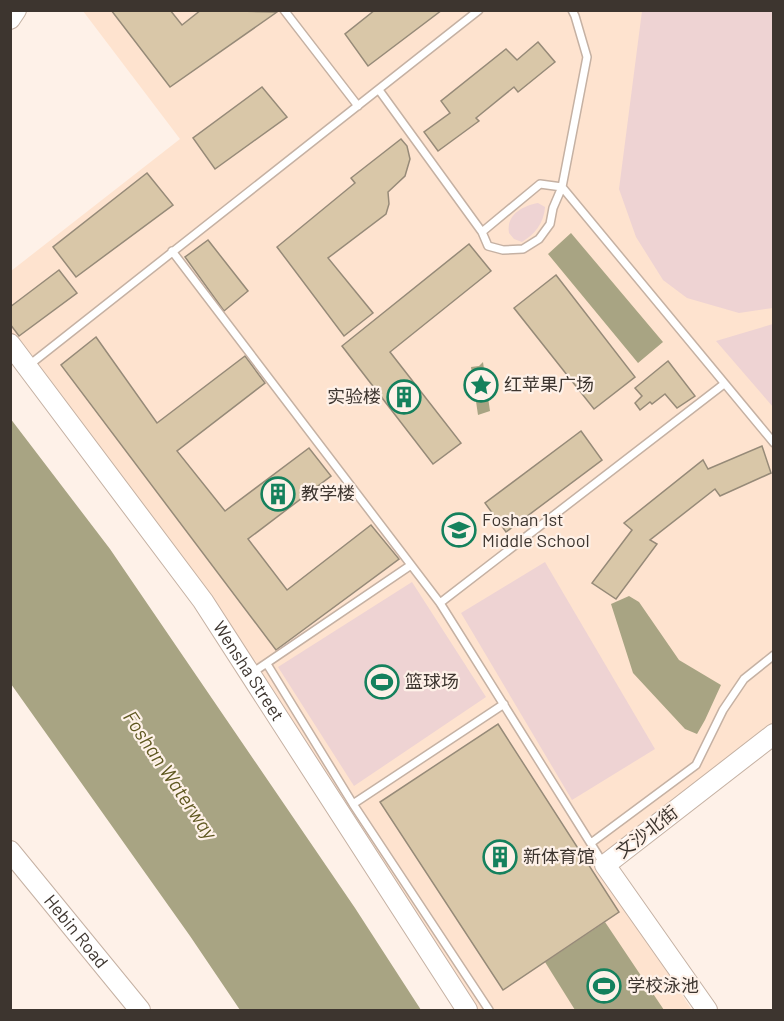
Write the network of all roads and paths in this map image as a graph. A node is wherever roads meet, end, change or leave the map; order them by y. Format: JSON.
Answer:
{"nodes":[{"id":1,"x":16,"y":10,"type":"edge"},
{"id":2,"x":284,"y":10,"type":"edge"},
{"id":3,"x":479,"y":10,"type":"edge"},
{"id":4,"x":572,"y":10,"type":"edge"},
{"id":5,"x":10,"y":19,"type":"edge"},
{"id":6,"x":379,"y":90,"type":"junction"},
{"id":7,"x":358,"y":106,"type":"junction"},
{"id":8,"x":562,"y":187,"type":"junction"},
{"id":9,"x":482,"y":232,"type":"junction"},
{"id":10,"x":172,"y":251,"type":"junction"},
{"id":11,"x":10,"y":344,"type":"edge"},
{"id":12,"x":27,"y":366,"type":"junction"},
{"id":13,"x":724,"y":384,"type":"junction"},
{"id":14,"x":774,"y":443,"type":"edge"},
{"id":15,"x":411,"y":565,"type":"junction"},
{"id":16,"x":440,"y":603,"type":"junction"},
{"id":17,"x":774,"y":655,"type":"edge"},
{"id":18,"x":259,"y":669,"type":"junction"},
{"id":19,"x":504,"y":704,"type":"junction"},
{"id":20,"x":774,"y":734,"type":"edge"},
{"id":21,"x":353,"y":804,"type":"junction"},
{"id":22,"x":591,"y":843,"type":"junction"},
{"id":23,"x":10,"y":850,"type":"edge"},
{"id":24,"x":605,"y":865,"type":"junction"},
{"id":25,"x":140,"y":1011,"type":"edge"},
{"id":26,"x":467,"y":1011,"type":"edge"},
{"id":27,"x":489,"y":1011,"type":"edge"},
{"id":28,"x":707,"y":1011,"type":"edge"}],
"edges":[{"from":1,"to":5,"type":"street"},
{"from":2,"to":7,"type":"lane"},
{"from":3,"to":6,"type":"lane"},
{"from":4,"to":8,"type":"lane"},
{"from":6,"to":7,"type":"lane"},
{"from":6,"to":9,"type":"lane"},
{"from":7,"to":10,"type":"lane"},
{"from":8,"to":9,"type":"lane"},
{"from":8,"to":9,"type":"lane"},
{"from":8,"to":13,"type":"lane"},
{"from":10,"to":12,"type":"lane"},
{"from":10,"to":15,"type":"lane"},
{"from":11,"to":12,"type":"street","name":"Wensha Street"},
{"from":12,"to":18,"type":"street","name":"Wensha Street"},
{"from":13,"to":14,"type":"lane"},
{"from":13,"to":16,"type":"lane"},
{"from":15,"to":16,"type":"lane"},
{"from":15,"to":18,"type":"lane"},
{"from":16,"to":19,"type":"lane"},
{"from":17,"to":22,"type":"lane"},
{"from":18,"to":21,"type":"lane"},
{"from":18,"to":26,"type":"street","name":"Wensha Street"},
{"from":19,"to":21,"type":"lane"},
{"from":19,"to":22,"type":"lane"},
{"from":20,"to":24,"type":"street","name":"文沙北街"},
{"from":21,"to":27,"type":"lane"},
{"from":22,"to":24,"type":"lane"},
{"from":23,"to":25,"type":"street","name":"Hebin Road"},
{"from":24,"to":28,"type":"street","name":"文沙北街"}]}
